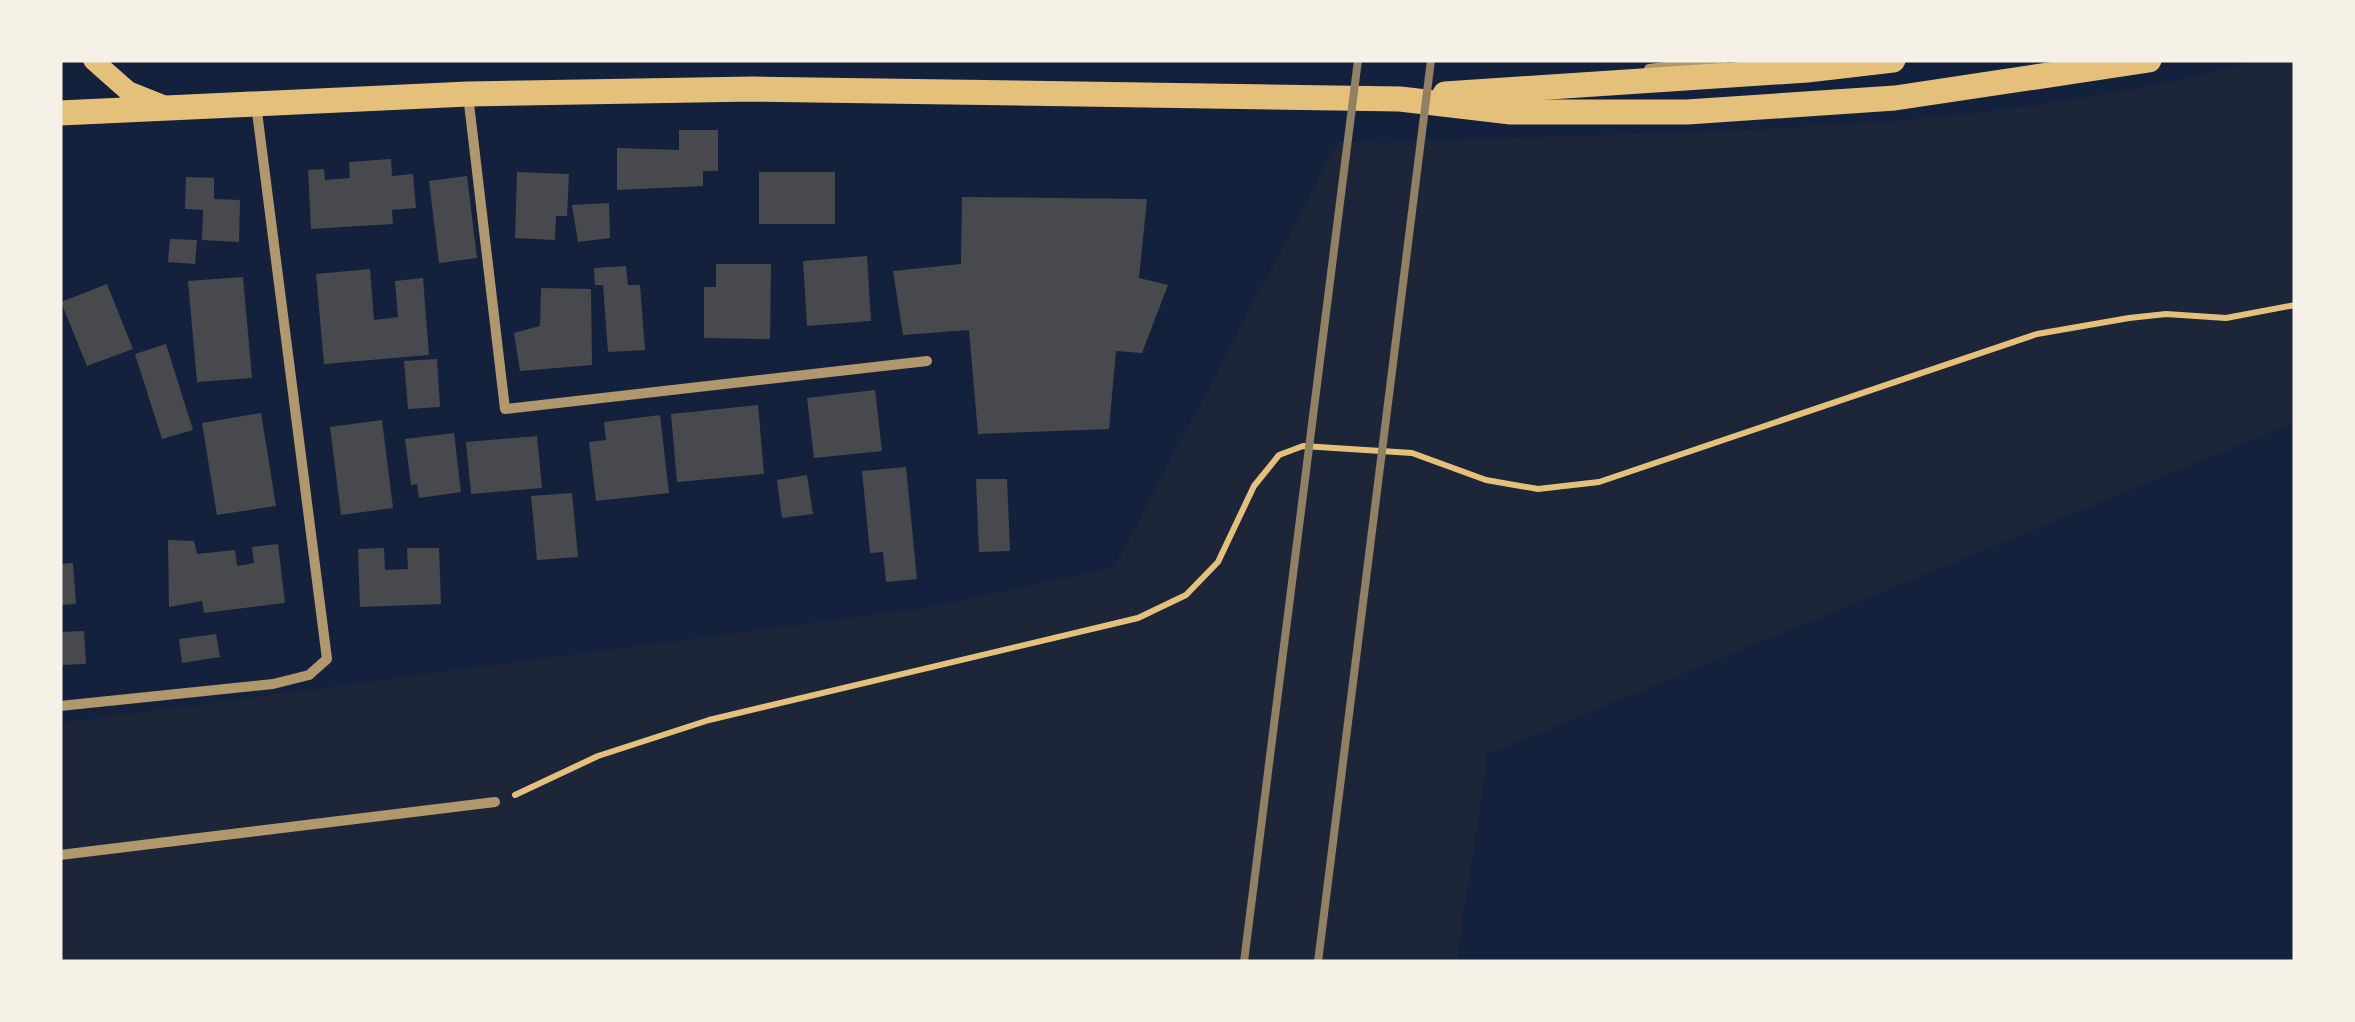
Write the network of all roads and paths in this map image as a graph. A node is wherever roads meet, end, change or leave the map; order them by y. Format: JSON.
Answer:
{"nodes":[{"id":1,"x":93,"y":60,"type":"edge"},
{"id":2,"x":1723,"y":60,"type":"edge"},
{"id":3,"x":1893,"y":60,"type":"edge"},
{"id":4,"x":2050,"y":60,"type":"edge"},
{"id":5,"x":2149,"y":60,"type":"edge"},
{"id":6,"x":2022,"y":82,"type":"junction"},
{"id":7,"x":1590,"y":84,"type":"junction"},
{"id":8,"x":468,"y":94,"type":"junction"},
{"id":9,"x":1400,"y":99,"type":"junction"},
{"id":10,"x":256,"y":103,"type":"junction"},
{"id":11,"x":170,"y":107,"type":"junction"},
{"id":12,"x":60,"y":113,"type":"edge"},
{"id":13,"x":2295,"y":305,"type":"edge"},
{"id":14,"x":927,"y":361,"type":"dead end"},
{"id":15,"x":60,"y":706,"type":"edge"},
{"id":16,"x":495,"y":802,"type":"joint"},
{"id":17,"x":60,"y":855,"type":"edge"}],
"edges":[{"from":1,"to":11,"type":"main road"},
{"from":2,"to":7,"type":"street"},
{"from":3,"to":7,"type":"main road"},
{"from":4,"to":6,"type":"main road"},
{"from":5,"to":6,"type":"main road"},
{"from":6,"to":9,"type":"main road"},
{"from":7,"to":9,"type":"main road"},
{"from":8,"to":9,"type":"main road"},
{"from":8,"to":10,"type":"main road"},
{"from":8,"to":14,"type":"street"},
{"from":10,"to":11,"type":"main road"},
{"from":10,"to":15,"type":"street"},
{"from":11,"to":12,"type":"main road"},
{"from":13,"to":16,"type":"path"},
{"from":16,"to":17,"type":"street"}]}
